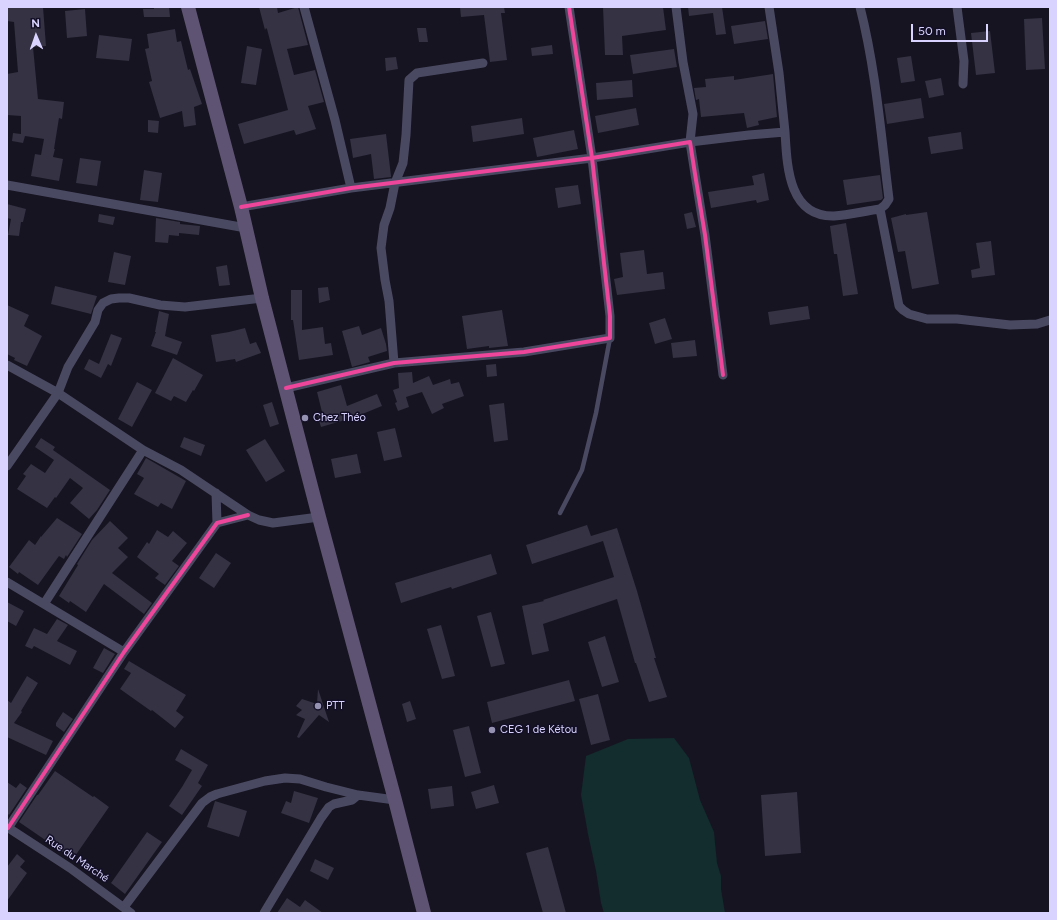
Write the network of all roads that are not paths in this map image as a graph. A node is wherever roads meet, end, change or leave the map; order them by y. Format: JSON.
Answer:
{"nodes":[{"id":1,"x":188,"y":7,"type":"edge"},
{"id":2,"x":304,"y":7,"type":"edge"},
{"id":3,"x":569,"y":7,"type":"edge"},
{"id":4,"x":676,"y":7,"type":"edge"},
{"id":5,"x":769,"y":7,"type":"edge"},
{"id":6,"x":860,"y":7,"type":"edge"},
{"id":7,"x":957,"y":7,"type":"edge"},
{"id":8,"x":483,"y":64,"type":"dead end"},
{"id":9,"x":963,"y":84,"type":"dead end"},
{"id":10,"x":785,"y":132,"type":"junction"},
{"id":11,"x":690,"y":142,"type":"junction"},
{"id":12,"x":592,"y":158,"type":"junction"},
{"id":13,"x":395,"y":183,"type":"junction"},
{"id":14,"x":7,"y":185,"type":"edge"},
{"id":15,"x":351,"y":188,"type":"junction"},
{"id":16,"x":241,"y":207,"type":"junction"},
{"id":17,"x":880,"y":209,"type":"junction"},
{"id":18,"x":246,"y":228,"type":"junction"},
{"id":19,"x":262,"y":298,"type":"junction"},
{"id":20,"x":1050,"y":320,"type":"edge"},
{"id":21,"x":610,"y":338,"type":"junction"},
{"id":22,"x":394,"y":363,"type":"junction"},
{"id":23,"x":7,"y":365,"type":"edge"},
{"id":24,"x":723,"y":375,"type":"dead end"},
{"id":25,"x":286,"y":388,"type":"junction"},
{"id":26,"x":58,"y":393,"type":"junction"},
{"id":27,"x":143,"y":450,"type":"junction"},
{"id":28,"x":7,"y":466,"type":"edge"},
{"id":29,"x":216,"y":493,"type":"junction"},
{"id":30,"x":560,"y":513,"type":"dead end"},
{"id":31,"x":248,"y":515,"type":"junction"},
{"id":32,"x":319,"y":517,"type":"junction"},
{"id":33,"x":218,"y":522,"type":"junction"},
{"id":34,"x":7,"y":582,"type":"edge"},
{"id":35,"x":44,"y":604,"type":"junction"},
{"id":36,"x":124,"y":652,"type":"junction"},
{"id":37,"x":358,"y":795,"type":"junction"},
{"id":38,"x":395,"y":800,"type":"junction"},
{"id":39,"x":7,"y":827,"type":"edge"},
{"id":40,"x":124,"y":907,"type":"junction"},
{"id":41,"x":131,"y":913,"type":"edge"},
{"id":42,"x":264,"y":913,"type":"edge"},
{"id":43,"x":424,"y":913,"type":"edge"}],
"edges":[{"from":1,"to":16,"type":"main road"},
{"from":2,"to":15,"type":"street"},
{"from":3,"to":12,"type":"street"},
{"from":4,"to":11,"type":"street"},
{"from":5,"to":10,"type":"street"},
{"from":6,"to":17,"type":"street"},
{"from":7,"to":9,"type":"street"},
{"from":8,"to":13,"type":"street"},
{"from":10,"to":11,"type":"street"},
{"from":10,"to":17,"type":"street"},
{"from":11,"to":12,"type":"street"},
{"from":11,"to":24,"type":"street"},
{"from":12,"to":13,"type":"street"},
{"from":12,"to":21,"type":"street"},
{"from":13,"to":15,"type":"street"},
{"from":13,"to":22,"type":"street"},
{"from":14,"to":18,"type":"street"},
{"from":15,"to":16,"type":"street"},
{"from":16,"to":18,"type":"main road"},
{"from":17,"to":20,"type":"street"},
{"from":18,"to":19,"type":"main road"},
{"from":19,"to":25,"type":"main road"},
{"from":19,"to":26,"type":"street"},
{"from":21,"to":22,"type":"street"},
{"from":21,"to":30,"type":"lane"},
{"from":22,"to":25,"type":"street"},
{"from":23,"to":26,"type":"street"},
{"from":25,"to":32,"type":"main road"},
{"from":26,"to":27,"type":"street"},
{"from":26,"to":28,"type":"street"},
{"from":27,"to":29,"type":"street"},
{"from":27,"to":35,"type":"street"},
{"from":29,"to":31,"type":"street"},
{"from":29,"to":33,"type":"street"},
{"from":31,"to":32,"type":"street"},
{"from":31,"to":33,"type":"street"},
{"from":32,"to":38,"type":"main road"},
{"from":33,"to":36,"type":"street"},
{"from":34,"to":35,"type":"street"},
{"from":35,"to":36,"type":"street"},
{"from":36,"to":39,"type":"street"},
{"from":37,"to":38,"type":"street"},
{"from":37,"to":40,"type":"street"},
{"from":37,"to":42,"type":"street"},
{"from":38,"to":43,"type":"main road"},
{"from":39,"to":40,"type":"street","name":"Rue du Marché"},
{"from":40,"to":41,"type":"street","name":"Rue du Marché"}]}
